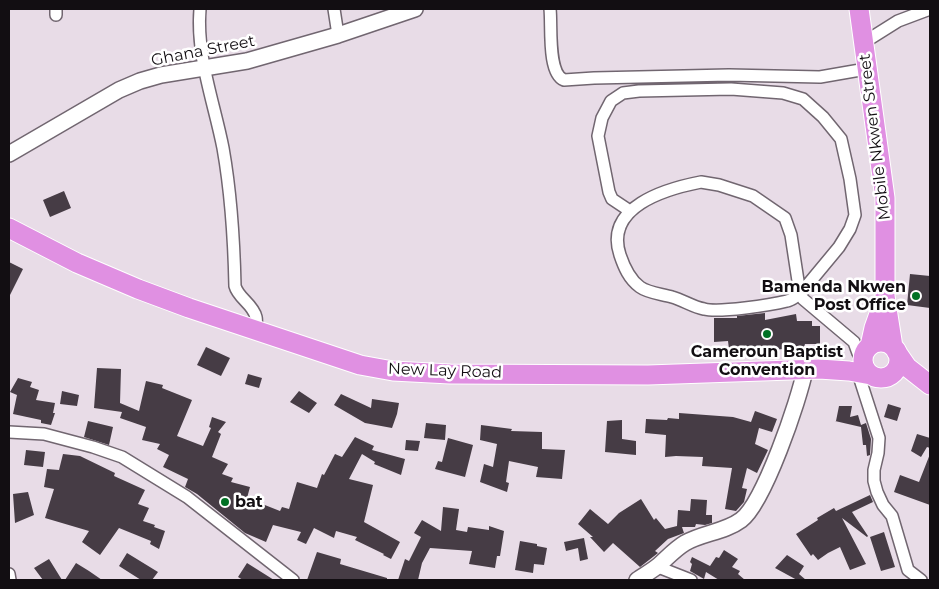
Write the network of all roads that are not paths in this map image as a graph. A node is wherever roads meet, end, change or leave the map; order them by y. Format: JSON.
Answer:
{"nodes":[{"id":1,"x":200,"y":9,"type":"edge"},
{"id":2,"x":334,"y":9,"type":"edge"},
{"id":3,"x":415,"y":9,"type":"edge"},
{"id":4,"x":550,"y":9,"type":"edge"},
{"id":5,"x":859,"y":9,"type":"edge"},
{"id":6,"x":930,"y":9,"type":"edge"},
{"id":7,"x":338,"y":35,"type":"junction"},
{"id":8,"x":863,"y":43,"type":"junction"},
{"id":9,"x":204,"y":68,"type":"junction"},
{"id":10,"x":866,"y":69,"type":"junction"},
{"id":11,"x":9,"y":154,"type":"edge"},
{"id":12,"x":630,"y":211,"type":"junction"},
{"id":13,"x":9,"y":228,"type":"edge"},
{"id":14,"x":800,"y":294,"type":"junction"},
{"id":15,"x":885,"y":296,"type":"junction"},
{"id":16,"x":256,"y":330,"type":"junction"},
{"id":17,"x":894,"y":349,"type":"junction"},
{"id":18,"x":865,"y":350,"type":"junction"},
{"id":19,"x":812,"y":370,"type":"junction"},
{"id":20,"x":873,"y":375,"type":"junction"},
{"id":21,"x":930,"y":386,"type":"edge"},
{"id":22,"x":9,"y":432,"type":"edge"},
{"id":23,"x":658,"y":566,"type":"junction"},
{"id":24,"x":9,"y":574,"type":"edge"},
{"id":25,"x":10,"y":580,"type":"edge"},
{"id":26,"x":293,"y":580,"type":"edge"},
{"id":27,"x":637,"y":580,"type":"edge"},
{"id":28,"x":691,"y":580,"type":"edge"},
{"id":29,"x":920,"y":580,"type":"edge"}],
"edges":[{"from":1,"to":9,"type":"street"},
{"from":2,"to":7,"type":"street"},
{"from":3,"to":7,"type":"street","name":"Ghana Street"},
{"from":4,"to":10,"type":"street"},
{"from":5,"to":8,"type":"highway","name":"Mobile Nkwen Street"},
{"from":6,"to":8,"type":"street"},
{"from":7,"to":9,"type":"street","name":"Ghana Street"},
{"from":8,"to":10,"type":"highway","name":"Mobile Nkwen Street"},
{"from":9,"to":11,"type":"street","name":"Ghana Street"},
{"from":9,"to":16,"type":"street"},
{"from":10,"to":15,"type":"highway","name":"Mobile Nkwen Street"},
{"from":12,"to":14,"type":"street"},
{"from":12,"to":14,"type":"street"},
{"from":12,"to":14,"type":"street"},
{"from":13,"to":16,"type":"highway","name":"New Lay Road"},
{"from":14,"to":18,"type":"street"},
{"from":15,"to":17,"type":"highway"},
{"from":15,"to":18,"type":"highway"},
{"from":16,"to":19,"type":"highway","name":"New Lay Road"},
{"from":17,"to":18,"type":"highway"},
{"from":17,"to":20,"type":"highway"},
{"from":17,"to":21,"type":"highway"},
{"from":18,"to":19,"type":"highway"},
{"from":18,"to":20,"type":"highway"},
{"from":19,"to":20,"type":"highway"},
{"from":19,"to":23,"type":"street"},
{"from":20,"to":21,"type":"highway"},
{"from":20,"to":29,"type":"street"},
{"from":22,"to":26,"type":"street"},
{"from":23,"to":27,"type":"street"},
{"from":23,"to":28,"type":"street"},
{"from":24,"to":25,"type":"street"}]}
